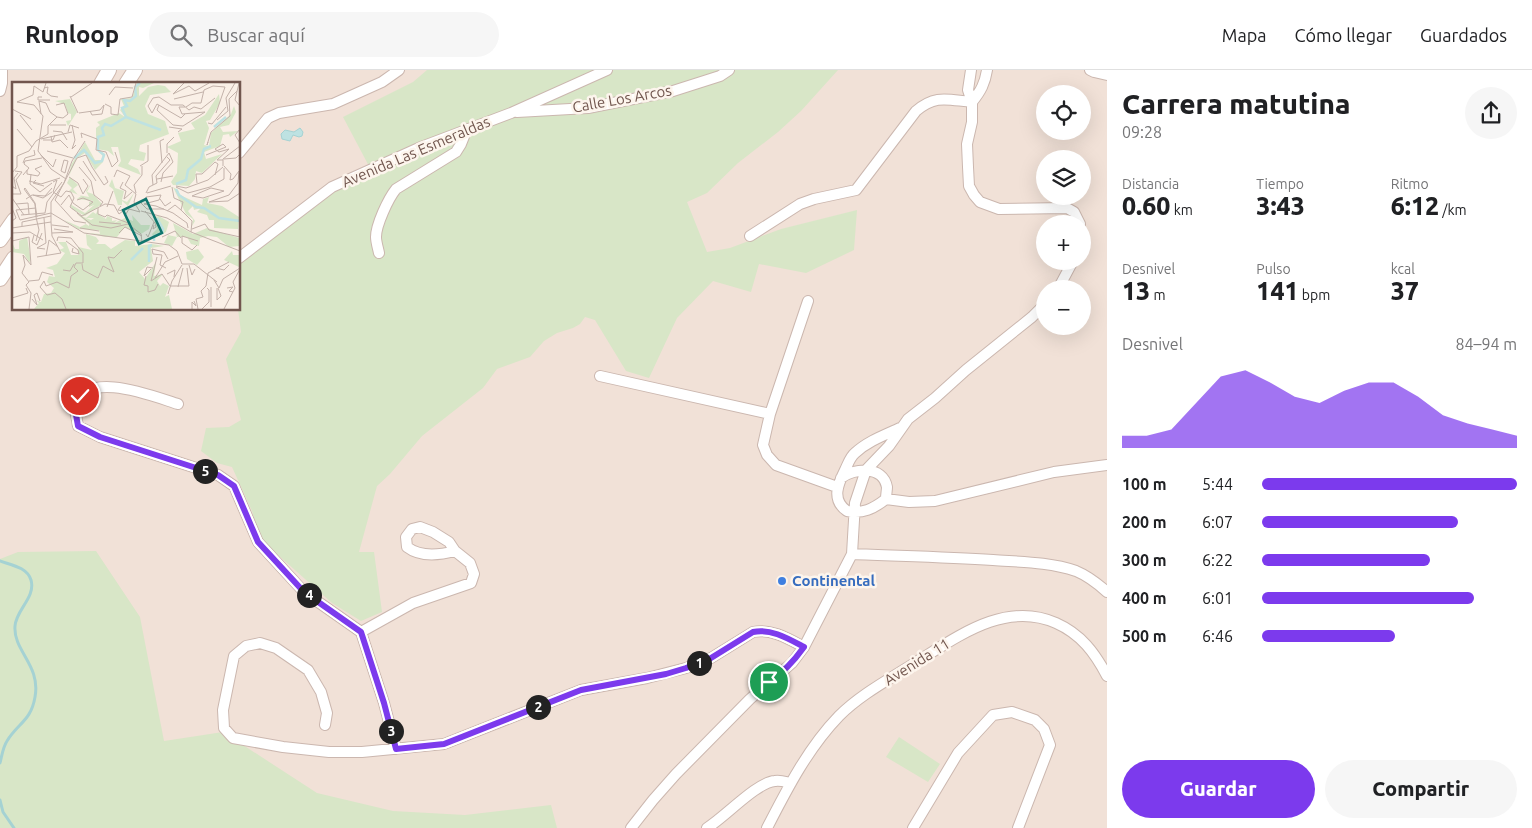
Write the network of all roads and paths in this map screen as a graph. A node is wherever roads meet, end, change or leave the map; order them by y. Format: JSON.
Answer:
{"nodes":[{"id":1,"x":2,"y":70,"type":"edge"},
{"id":2,"x":109,"y":70,"type":"edge"},
{"id":3,"x":135,"y":70,"type":"edge"},
{"id":4,"x":399,"y":70,"type":"edge"},
{"id":5,"x":607,"y":70,"type":"edge"},
{"id":6,"x":730,"y":70,"type":"edge"},
{"id":7,"x":971,"y":70,"type":"edge"},
{"id":8,"x":987,"y":70,"type":"edge"},
{"id":9,"x":1090,"y":70,"type":"edge"},
{"id":10,"x":1107,"y":75,"type":"edge"},
{"id":11,"x":102,"y":82,"type":"edge"},
{"id":12,"x":127,"y":82,"type":"edge"},
{"id":13,"x":0,"y":91,"type":"edge"},
{"id":14,"x":972,"y":102,"type":"junction"},
{"id":15,"x":511,"y":113,"type":"junction"},
{"id":16,"x":467,"y":129,"type":"junction"},
{"id":17,"x":240,"y":152,"type":"edge"},
{"id":18,"x":1076,"y":215,"type":"edge"},
{"id":19,"x":12,"y":223,"type":"edge"},
{"id":20,"x":750,"y":236,"type":"dead end"},
{"id":21,"x":0,"y":240,"type":"edge"},
{"id":22,"x":378,"y":253,"type":"dead end"},
{"id":23,"x":240,"y":257,"type":"edge"},
{"id":24,"x":12,"y":261,"type":"edge"},
{"id":25,"x":0,"y":280,"type":"edge"},
{"id":26,"x":808,"y":301,"type":"dead end"},
{"id":27,"x":1036,"y":314,"type":"edge"},
{"id":28,"x":600,"y":376,"type":"dead end"},
{"id":29,"x":178,"y":404,"type":"dead end"},
{"id":30,"x":770,"y":414,"type":"junction"},
{"id":31,"x":901,"y":428,"type":"junction"},
{"id":32,"x":1107,"y":465,"type":"edge"},
{"id":33,"x":866,"y":470,"type":"junction"},
{"id":34,"x":839,"y":482,"type":"junction"},
{"id":35,"x":886,"y":499,"type":"junction"},
{"id":36,"x":855,"y":513,"type":"junction"},
{"id":37,"x":455,"y":551,"type":"dead end"},
{"id":38,"x":852,"y":554,"type":"junction"},
{"id":39,"x":1107,"y":592,"type":"edge"},
{"id":40,"x":361,"y":632,"type":"junction"},
{"id":41,"x":804,"y":647,"type":"junction"},
{"id":42,"x":1107,"y":676,"type":"edge"},
{"id":43,"x":325,"y":725,"type":"dead end"},
{"id":44,"x":396,"y":749,"type":"junction"},
{"id":45,"x":791,"y":783,"type":"junction"},
{"id":46,"x":631,"y":828,"type":"edge"},
{"id":47,"x":707,"y":828,"type":"edge"},
{"id":48,"x":767,"y":828,"type":"edge"},
{"id":49,"x":913,"y":828,"type":"edge"},
{"id":50,"x":1018,"y":828,"type":"edge"}],
"edges":[{"from":1,"to":13,"type":"street"},
{"from":2,"to":11,"type":"main road"},
{"from":3,"to":12,"type":"main road"},
{"from":4,"to":17,"type":"street"},
{"from":5,"to":15,"type":"street","name":"Avenida Las Esmeraldas"},
{"from":6,"to":15,"type":"street","name":"Calle Los Arcos"},
{"from":7,"to":14,"type":"street"},
{"from":8,"to":14,"type":"street"},
{"from":9,"to":10,"type":"street"},
{"from":14,"to":18,"type":"street"},
{"from":14,"to":20,"type":"street"},
{"from":15,"to":16,"type":"street","name":"Avenida Las Esmeraldas"},
{"from":16,"to":22,"type":"street"},
{"from":16,"to":23,"type":"street","name":"Avenida Las Esmeraldas"},
{"from":19,"to":21,"type":"main road"},
{"from":24,"to":25,"type":"main road"},
{"from":26,"to":30,"type":"street"},
{"from":27,"to":31,"type":"street"},
{"from":28,"to":30,"type":"street"},
{"from":29,"to":40,"type":"street"},
{"from":30,"to":34,"type":"street"},
{"from":31,"to":33,"type":"street"},
{"from":31,"to":34,"type":"street"},
{"from":32,"to":35,"type":"street"},
{"from":33,"to":34,"type":"street"},
{"from":33,"to":35,"type":"street"},
{"from":33,"to":36,"type":"street"},
{"from":34,"to":36,"type":"street"},
{"from":35,"to":36,"type":"street"},
{"from":36,"to":38,"type":"street"},
{"from":37,"to":40,"type":"street"},
{"from":38,"to":39,"type":"street"},
{"from":38,"to":41,"type":"street"},
{"from":40,"to":44,"type":"street"},
{"from":41,"to":44,"type":"street"},
{"from":41,"to":46,"type":"street"},
{"from":42,"to":45,"type":"street","name":"Avenida 11"},
{"from":43,"to":44,"type":"street"},
{"from":45,"to":47,"type":"street"},
{"from":45,"to":48,"type":"street","name":"Avenida 11"},
{"from":49,"to":50,"type":"street"}]}
